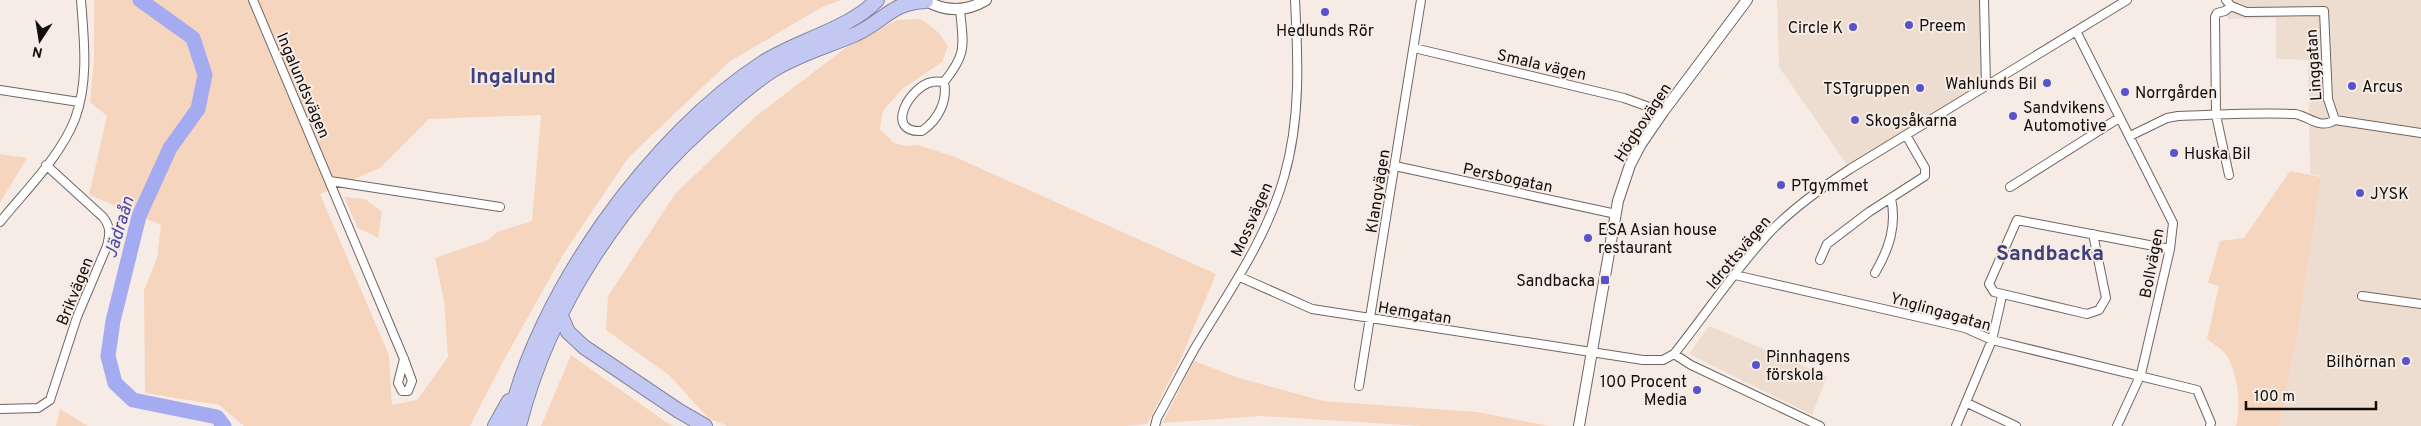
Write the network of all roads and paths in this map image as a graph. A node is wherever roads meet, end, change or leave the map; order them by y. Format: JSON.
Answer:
{"nodes":[{"id":1,"x":81,"y":0,"type":"edge"},
{"id":2,"x":253,"y":0,"type":"edge"},
{"id":3,"x":877,"y":0,"type":"edge"},
{"id":4,"x":925,"y":0,"type":"edge"},
{"id":5,"x":986,"y":0,"type":"edge"},
{"id":6,"x":1295,"y":0,"type":"edge"},
{"id":7,"x":1421,"y":0,"type":"edge"},
{"id":8,"x":1748,"y":0,"type":"edge"},
{"id":9,"x":1984,"y":0,"type":"edge"},
{"id":10,"x":2127,"y":0,"type":"edge"},
{"id":11,"x":2228,"y":3,"type":"edge"},
{"id":12,"x":960,"y":9,"type":"junction"},
{"id":13,"x":2076,"y":31,"type":"junction"},
{"id":14,"x":1414,"y":48,"type":"junction"},
{"id":15,"x":944,"y":82,"type":"junction"},
{"id":16,"x":1986,"y":86,"type":"junction"},
{"id":17,"x":0,"y":90,"type":"edge"},
{"id":18,"x":79,"y":102,"type":"junction"},
{"id":19,"x":1662,"y":112,"type":"junction"},
{"id":20,"x":2216,"y":115,"type":"junction"},
{"id":21,"x":2120,"y":118,"type":"junction"},
{"id":22,"x":2335,"y":120,"type":"junction"},
{"id":23,"x":2421,"y":133,"type":"edge"},
{"id":24,"x":1906,"y":135,"type":"junction"},
{"id":25,"x":2130,"y":136,"type":"junction"},
{"id":26,"x":46,"y":165,"type":"junction"},
{"id":27,"x":1395,"y":166,"type":"junction"},
{"id":28,"x":2229,"y":175,"type":"dead end"},
{"id":29,"x":330,"y":181,"type":"junction"},
{"id":30,"x":2010,"y":187,"type":"dead end"},
{"id":31,"x":1891,"y":198,"type":"junction"},
{"id":32,"x":500,"y":206,"type":"dead end"},
{"id":33,"x":1616,"y":214,"type":"junction"},
{"id":34,"x":0,"y":222,"type":"edge"},
{"id":35,"x":2093,"y":234,"type":"junction"},
{"id":36,"x":2170,"y":248,"type":"junction"},
{"id":37,"x":1820,"y":260,"type":"dead end"},
{"id":38,"x":1875,"y":273,"type":"dead end"},
{"id":39,"x":1735,"y":275,"type":"junction"},
{"id":40,"x":1240,"y":277,"type":"junction"},
{"id":41,"x":2002,"y":296,"type":"junction"},
{"id":42,"x":2362,"y":296,"type":"dead end"},
{"id":43,"x":2421,"y":304,"type":"edge"},
{"id":44,"x":561,"y":316,"type":"junction"},
{"id":45,"x":1371,"y":319,"type":"junction"},
{"id":46,"x":1992,"y":340,"type":"junction"},
{"id":47,"x":1592,"y":352,"type":"junction"},
{"id":48,"x":1674,"y":354,"type":"junction"},
{"id":49,"x":404,"y":359,"type":"dead end"},
{"id":50,"x":524,"y":371,"type":"junction"},
{"id":51,"x":2141,"y":374,"type":"junction"},
{"id":52,"x":1359,"y":386,"type":"dead end"},
{"id":53,"x":1967,"y":403,"type":"junction"},
{"id":54,"x":0,"y":409,"type":"edge"},
{"id":55,"x":1156,"y":422,"type":"edge"},
{"id":56,"x":1579,"y":425,"type":"edge"},
{"id":57,"x":495,"y":426,"type":"edge"},
{"id":58,"x":508,"y":426,"type":"edge"},
{"id":59,"x":520,"y":426,"type":"edge"},
{"id":60,"x":704,"y":426,"type":"edge"},
{"id":61,"x":1820,"y":426,"type":"edge"},
{"id":62,"x":1956,"y":426,"type":"edge"},
{"id":63,"x":2016,"y":426,"type":"edge"},
{"id":64,"x":2117,"y":426,"type":"edge"},
{"id":65,"x":2210,"y":426,"type":"edge"}],
"edges":[{"from":1,"to":18,"type":"street"},
{"from":2,"to":29,"type":"street","name":"Ingalundsvägen"},
{"from":3,"to":50,"type":"highway"},
{"from":4,"to":12,"type":"main road"},
{"from":4,"to":44,"type":"highway"},
{"from":5,"to":12,"type":"main road"},
{"from":6,"to":40,"type":"street","name":"Mossvägen"},
{"from":7,"to":14,"type":"street","name":"Klangvägen"},
{"from":8,"to":19,"type":"main road","name":"Högbovägen"},
{"from":9,"to":16,"type":"street"},
{"from":10,"to":13,"type":"street","name":"Idrottsvägen"},
{"from":11,"to":20,"type":"street","name":"Linggatan"},
{"from":11,"to":22,"type":"street","name":"Linggatan"},
{"from":12,"to":15,"type":"street"},
{"from":13,"to":16,"type":"street","name":"Idrottsvägen"},
{"from":13,"to":21,"type":"street","name":"Bollvägen"},
{"from":14,"to":19,"type":"street","name":"Smala vägen"},
{"from":14,"to":27,"type":"street","name":"Klangvägen"},
{"from":15,"to":15,"type":"street"},
{"from":16,"to":24,"type":"street","name":"Idrottsvägen"},
{"from":17,"to":18,"type":"street"},
{"from":18,"to":26,"type":"street"},
{"from":19,"to":33,"type":"main road","name":"Högbovägen"},
{"from":20,"to":22,"type":"street","name":"Linggatan"},
{"from":20,"to":25,"type":"street","name":"Linggatan"},
{"from":20,"to":28,"type":"street","name":"Linggatan"},
{"from":21,"to":25,"type":"street","name":"Bollvägen"},
{"from":21,"to":30,"type":"street"},
{"from":22,"to":23,"type":"street","name":"Linggatan"},
{"from":24,"to":31,"type":"street"},
{"from":24,"to":39,"type":"street","name":"Idrottsvägen"},
{"from":25,"to":36,"type":"street","name":"Bollvägen"},
{"from":26,"to":34,"type":"street"},
{"from":26,"to":54,"type":"street","name":"Brikvägen"},
{"from":27,"to":33,"type":"street","name":"Persbogatan"},
{"from":27,"to":45,"type":"street","name":"Klangvägen"},
{"from":29,"to":32,"type":"street"},
{"from":29,"to":49,"type":"street","name":"Ingalundsvägen"},
{"from":31,"to":37,"type":"street"},
{"from":31,"to":38,"type":"street"},
{"from":33,"to":47,"type":"main road","name":"Högbovägen"},
{"from":35,"to":36,"type":"street","name":"Ynglingagatan"},
{"from":35,"to":41,"type":"street","name":"Ynglingagatan"},
{"from":35,"to":41,"type":"street","name":"Ynglingagatan"},
{"from":36,"to":51,"type":"street","name":"Bollvägen"},
{"from":39,"to":46,"type":"street","name":"Ynglingagatan"},
{"from":39,"to":48,"type":"street","name":"Idrottsvägen"},
{"from":40,"to":45,"type":"street","name":"Hemgatan"},
{"from":40,"to":55,"type":"street","name":"Mossvägen"},
{"from":41,"to":46,"type":"street"},
{"from":42,"to":43,"type":"street"},
{"from":44,"to":59,"type":"highway"},
{"from":44,"to":60,"type":"highway"},
{"from":45,"to":47,"type":"street","name":"Hemgatan"},
{"from":45,"to":52,"type":"street","name":"Klangvägen"},
{"from":46,"to":51,"type":"street","name":"Ynglingagatan"},
{"from":46,"to":53,"type":"street"},
{"from":47,"to":48,"type":"street"},
{"from":47,"to":56,"type":"main road","name":"Högbovägen"},
{"from":48,"to":61,"type":"street"},
{"from":50,"to":57,"type":"highway"},
{"from":50,"to":58,"type":"highway"},
{"from":51,"to":64,"type":"street","name":"Bollvägen"},
{"from":51,"to":65,"type":"street","name":"Ynglingagatan"},
{"from":53,"to":62,"type":"street"},
{"from":53,"to":63,"type":"street"}]}
